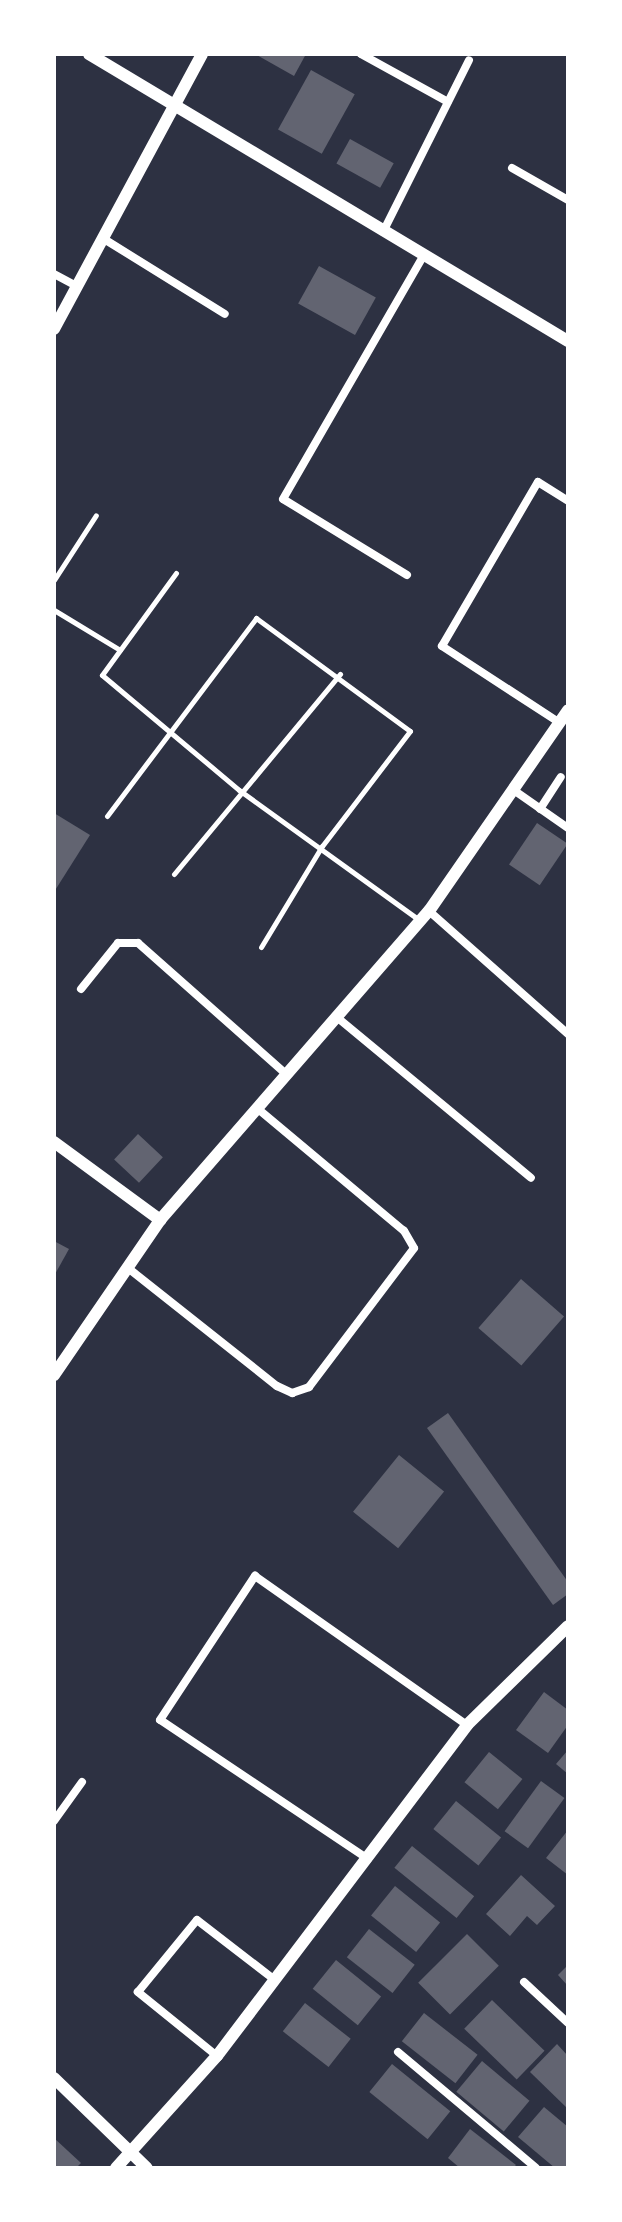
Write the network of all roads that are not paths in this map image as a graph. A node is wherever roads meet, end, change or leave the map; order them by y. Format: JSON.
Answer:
{"nodes":[{"id":1,"x":89,"y":54,"type":"edge"},
{"id":2,"x":202,"y":54,"type":"edge"},
{"id":3,"x":361,"y":54,"type":"edge"},
{"id":4,"x":469,"y":60,"type":"dead end"},
{"id":5,"x":448,"y":102,"type":"junction"},
{"id":6,"x":175,"y":107,"type":"junction"},
{"id":7,"x":512,"y":168,"type":"dead end"},
{"id":8,"x":568,"y":200,"type":"edge"},
{"id":9,"x":383,"y":232,"type":"junction"},
{"id":10,"x":104,"y":239,"type":"junction"},
{"id":11,"x":423,"y":257,"type":"junction"},
{"id":12,"x":54,"y":274,"type":"edge"},
{"id":13,"x":77,"y":286,"type":"junction"},
{"id":14,"x":225,"y":314,"type":"dead end"},
{"id":15,"x":54,"y":329,"type":"edge"},
{"id":16,"x":568,"y":341,"type":"edge"},
{"id":17,"x":568,"y":501,"type":"edge"},
{"id":18,"x":96,"y":515,"type":"dead end"},
{"id":19,"x":176,"y":573,"type":"dead end"},
{"id":20,"x":407,"y":575,"type":"dead end"},
{"id":21,"x":54,"y":580,"type":"edge"},
{"id":22,"x":54,"y":610,"type":"edge"},
{"id":23,"x":120,"y":650,"type":"junction"},
{"id":24,"x":340,"y":674,"type":"junction"},
{"id":25,"x":568,"y":710,"type":"edge"},
{"id":26,"x":560,"y":723,"type":"junction"},
{"id":27,"x":175,"y":732,"type":"junction"},
{"id":28,"x":561,"y":777,"type":"dead end"},
{"id":29,"x":239,"y":790,"type":"junction"},
{"id":30,"x":515,"y":791,"type":"junction"},
{"id":31,"x":540,"y":809,"type":"junction"},
{"id":32,"x":107,"y":816,"type":"dead end"},
{"id":33,"x":568,"y":828,"type":"edge"},
{"id":34,"x":322,"y":846,"type":"junction"},
{"id":35,"x":174,"y":874,"type":"dead end"},
{"id":36,"x":425,"y":916,"type":"junction"},
{"id":37,"x":261,"y":947,"type":"dead end"},
{"id":38,"x":81,"y":989,"type":"dead end"},
{"id":39,"x":339,"y":1019,"type":"junction"},
{"id":40,"x":568,"y":1034,"type":"edge"},
{"id":41,"x":286,"y":1074,"type":"junction"},
{"id":42,"x":258,"y":1109,"type":"junction"},
{"id":43,"x":54,"y":1142,"type":"edge"},
{"id":44,"x":531,"y":1178,"type":"dead end"},
{"id":45,"x":160,"y":1220,"type":"junction"},
{"id":46,"x":128,"y":1268,"type":"junction"},
{"id":47,"x":54,"y":1375,"type":"edge"},
{"id":48,"x":568,"y":1626,"type":"edge"},
{"id":49,"x":467,"y":1725,"type":"junction"},
{"id":50,"x":82,"y":1782,"type":"dead end"},
{"id":51,"x":54,"y":1821,"type":"edge"},
{"id":52,"x":368,"y":1859,"type":"junction"},
{"id":53,"x":275,"y":1980,"type":"junction"},
{"id":54,"x":524,"y":1982,"type":"dead end"},
{"id":55,"x":568,"y":2023,"type":"edge"},
{"id":56,"x":398,"y":2052,"type":"dead end"},
{"id":57,"x":217,"y":2056,"type":"junction"},
{"id":58,"x":54,"y":2078,"type":"edge"},
{"id":59,"x":128,"y":2152,"type":"junction"},
{"id":60,"x":116,"y":2168,"type":"edge"},
{"id":61,"x":147,"y":2168,"type":"edge"},
{"id":62,"x":536,"y":2168,"type":"edge"}],
"edges":[{"from":1,"to":6,"type":"street"},
{"from":2,"to":6,"type":"street"},
{"from":3,"to":5,"type":"street"},
{"from":4,"to":5,"type":"street"},
{"from":5,"to":9,"type":"street"},
{"from":6,"to":9,"type":"street"},
{"from":6,"to":10,"type":"street"},
{"from":7,"to":8,"type":"street"},
{"from":9,"to":11,"type":"street"},
{"from":10,"to":13,"type":"street"},
{"from":10,"to":14,"type":"street"},
{"from":11,"to":16,"type":"street"},
{"from":11,"to":20,"type":"street"},
{"from":12,"to":13,"type":"street"},
{"from":13,"to":15,"type":"street"},
{"from":17,"to":26,"type":"street"},
{"from":18,"to":21,"type":"lane"},
{"from":19,"to":23,"type":"lane"},
{"from":22,"to":23,"type":"lane"},
{"from":23,"to":27,"type":"lane"},
{"from":24,"to":27,"type":"lane"},
{"from":24,"to":29,"type":"lane"},
{"from":24,"to":34,"type":"lane"},
{"from":25,"to":26,"type":"street"},
{"from":26,"to":30,"type":"street"},
{"from":27,"to":29,"type":"lane"},
{"from":27,"to":32,"type":"lane"},
{"from":28,"to":31,"type":"street"},
{"from":29,"to":34,"type":"lane"},
{"from":29,"to":35,"type":"lane"},
{"from":30,"to":31,"type":"street"},
{"from":30,"to":36,"type":"street"},
{"from":31,"to":33,"type":"street"},
{"from":34,"to":36,"type":"lane"},
{"from":34,"to":37,"type":"lane"},
{"from":36,"to":39,"type":"street"},
{"from":36,"to":40,"type":"street"},
{"from":38,"to":41,"type":"street"},
{"from":39,"to":41,"type":"street"},
{"from":39,"to":44,"type":"street"},
{"from":41,"to":42,"type":"street"},
{"from":42,"to":45,"type":"street"},
{"from":42,"to":46,"type":"street"},
{"from":43,"to":45,"type":"street"},
{"from":45,"to":46,"type":"street"},
{"from":46,"to":47,"type":"street"},
{"from":48,"to":49,"type":"street"},
{"from":49,"to":52,"type":"street"},
{"from":49,"to":52,"type":"street"},
{"from":50,"to":51,"type":"street"},
{"from":52,"to":53,"type":"street"},
{"from":53,"to":57,"type":"street"},
{"from":53,"to":57,"type":"street"},
{"from":54,"to":55,"type":"street"},
{"from":56,"to":62,"type":"street"},
{"from":57,"to":59,"type":"street"},
{"from":58,"to":59,"type":"street"},
{"from":59,"to":60,"type":"street"},
{"from":59,"to":61,"type":"street"}]}
